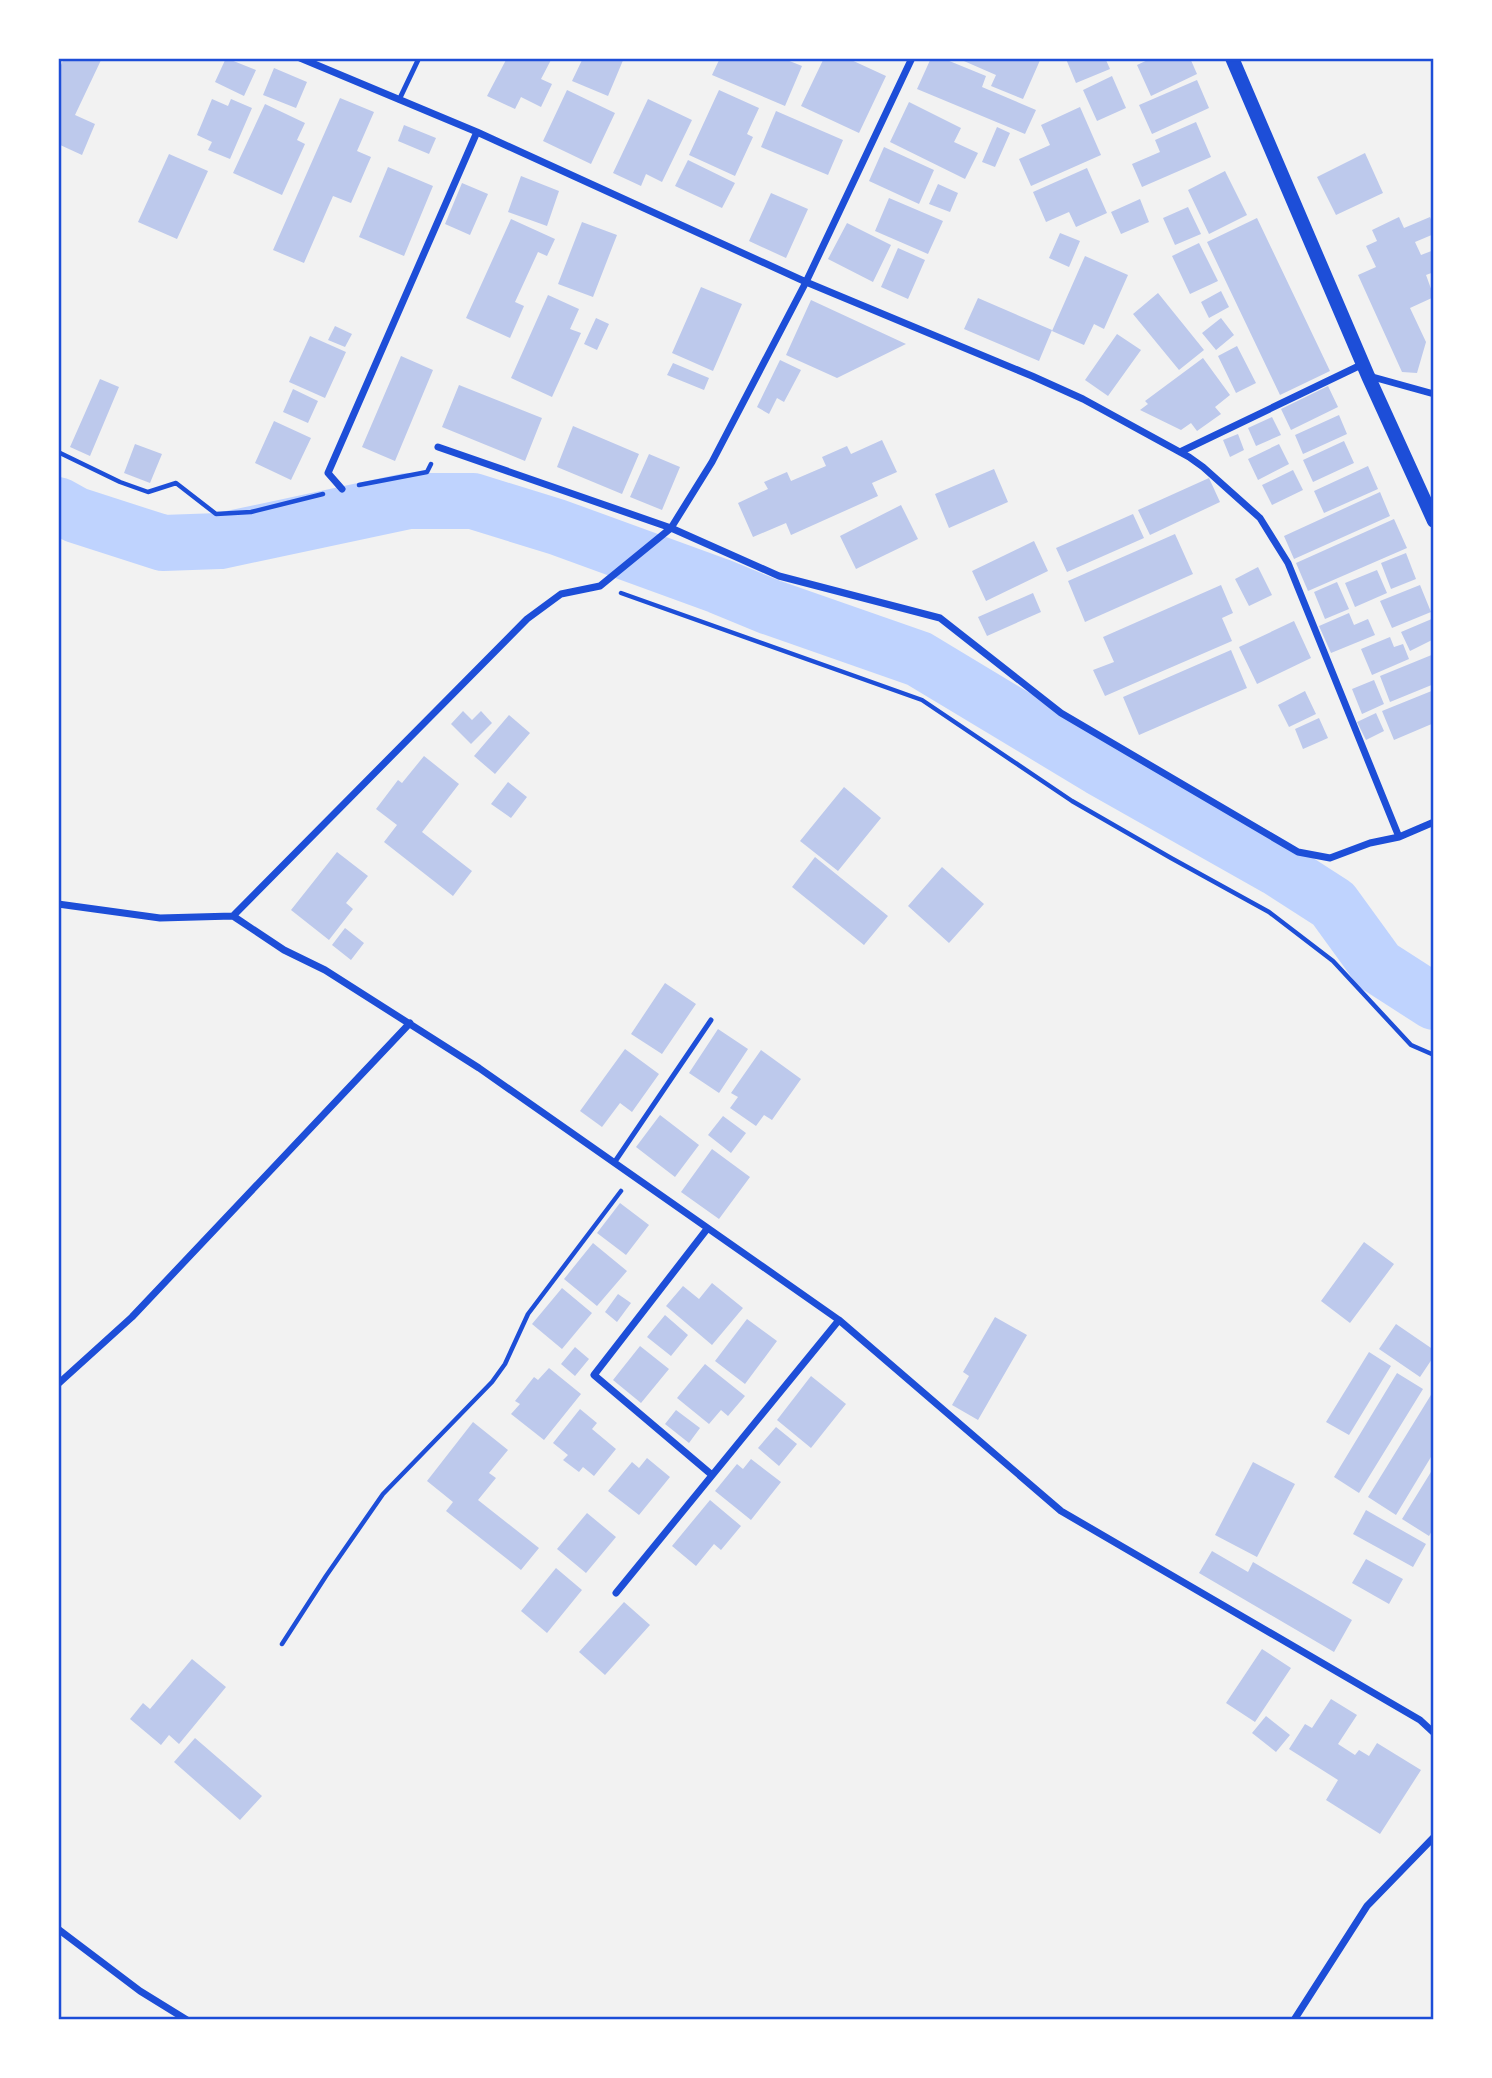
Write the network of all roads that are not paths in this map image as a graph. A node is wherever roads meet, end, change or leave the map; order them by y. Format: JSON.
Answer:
{"nodes":[{"id":1,"x":300,"y":58,"type":"edge"},
{"id":2,"x":419,"y":58,"type":"edge"},
{"id":3,"x":912,"y":58,"type":"edge"},
{"id":4,"x":1232,"y":58,"type":"edge"},
{"id":5,"x":400,"y":100,"type":"junction"},
{"id":6,"x":477,"y":132,"type":"junction"},
{"id":7,"x":806,"y":282,"type":"junction"},
{"id":8,"x":1366,"y":370,"type":"junction"},
{"id":9,"x":1434,"y":394,"type":"edge"},
{"id":10,"x":438,"y":447,"type":"road end"},
{"id":11,"x":1180,"y":452,"type":"junction"},
{"id":12,"x":342,"y":489,"type":"road end"},
{"id":13,"x":1434,"y":521,"type":"edge"},
{"id":14,"x":671,"y":528,"type":"junction"},
{"id":15,"x":1434,"y":822,"type":"edge"},
{"id":16,"x":1399,"y":837,"type":"junction"},
{"id":17,"x":58,"y":904,"type":"edge"},
{"id":18,"x":233,"y":916,"type":"junction"},
{"id":19,"x":711,"y":1020,"type":"dead end"},
{"id":20,"x":410,"y":1023,"type":"junction"},
{"id":21,"x":614,"y":1163,"type":"junction"},
{"id":22,"x":707,"y":1229,"type":"junction"},
{"id":23,"x":839,"y":1320,"type":"junction"},
{"id":24,"x":58,"y":1384,"type":"edge"},
{"id":25,"x":712,"y":1475,"type":"junction"},
{"id":26,"x":616,"y":1593,"type":"dead end"},
{"id":27,"x":1434,"y":1733,"type":"edge"},
{"id":28,"x":1434,"y":1838,"type":"edge"},
{"id":29,"x":58,"y":1929,"type":"edge"},
{"id":30,"x":187,"y":2020,"type":"edge"},
{"id":31,"x":1294,"y":2020,"type":"edge"}],
"edges":[{"from":1,"to":5,"type":"street"},
{"from":2,"to":5,"type":"lane"},
{"from":3,"to":7,"type":"street"},
{"from":4,"to":8,"type":"main road"},
{"from":5,"to":6,"type":"street"},
{"from":6,"to":7,"type":"street"},
{"from":6,"to":12,"type":"street"},
{"from":7,"to":11,"type":"street"},
{"from":7,"to":14,"type":"street"},
{"from":8,"to":9,"type":"street"},
{"from":8,"to":11,"type":"street"},
{"from":8,"to":13,"type":"main road"},
{"from":10,"to":14,"type":"street"},
{"from":11,"to":16,"type":"street"},
{"from":14,"to":16,"type":"street"},
{"from":14,"to":18,"type":"street"},
{"from":15,"to":16,"type":"street"},
{"from":17,"to":18,"type":"street"},
{"from":18,"to":20,"type":"street"},
{"from":19,"to":21,"type":"lane"},
{"from":20,"to":21,"type":"street"},
{"from":20,"to":24,"type":"street"},
{"from":21,"to":22,"type":"street"},
{"from":22,"to":23,"type":"street"},
{"from":22,"to":25,"type":"street"},
{"from":23,"to":25,"type":"street"},
{"from":23,"to":27,"type":"street"},
{"from":25,"to":26,"type":"street"},
{"from":28,"to":31,"type":"street"},
{"from":29,"to":30,"type":"street"}]}
